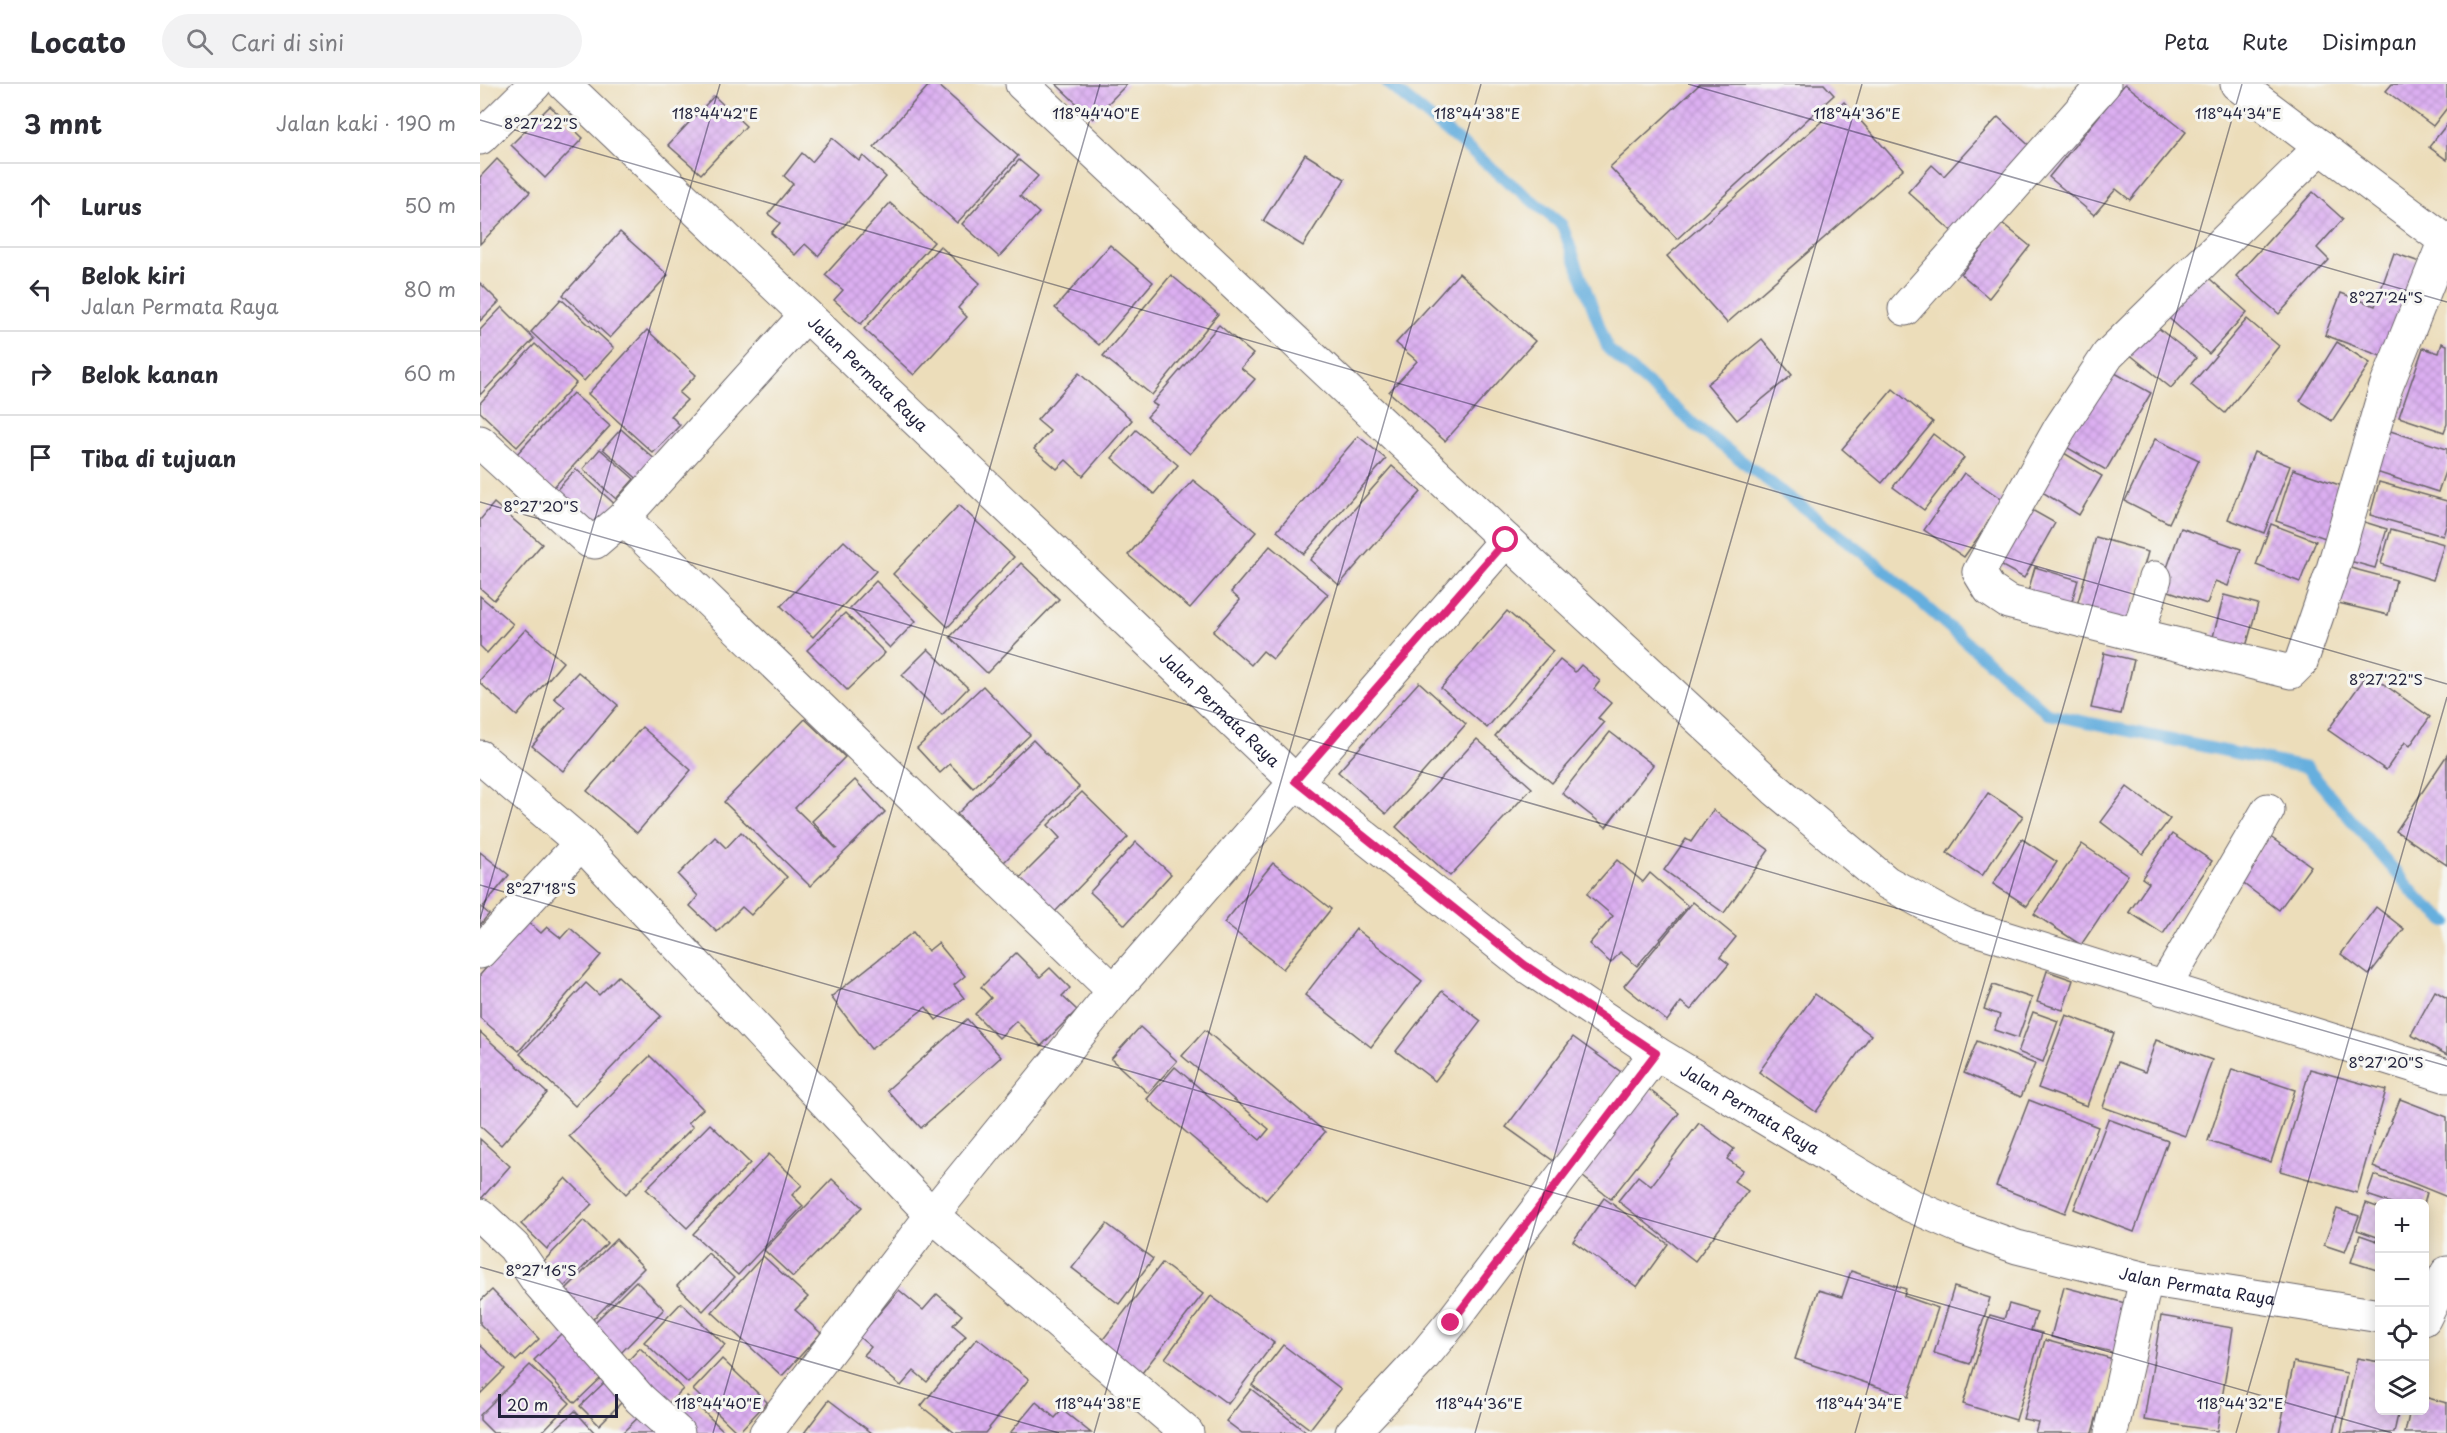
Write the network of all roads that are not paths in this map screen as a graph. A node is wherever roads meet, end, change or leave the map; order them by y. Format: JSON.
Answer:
{"nodes":[{"id":1,"x":535,"y":84,"type":"edge"},
{"id":2,"x":564,"y":84,"type":"edge"},
{"id":3,"x":1022,"y":84,"type":"edge"},
{"id":4,"x":2104,"y":84,"type":"edge"},
{"id":5,"x":2237,"y":84,"type":"edge"},
{"id":6,"x":480,"y":138,"type":"edge"},
{"id":7,"x":2321,"y":147,"type":"junction"},
{"id":8,"x":2446,"y":241,"type":"edge"},
{"id":9,"x":1905,"y":309,"type":"dead end"},
{"id":10,"x":806,"y":315,"type":"junction"},
{"id":11,"x":480,"y":442,"type":"edge"},
{"id":12,"x":623,"y":518,"type":"junction"},
{"id":13,"x":1506,"y":540,"type":"junction"},
{"id":14,"x":2155,"y":578,"type":"dead end"},
{"id":15,"x":2138,"y":635,"type":"junction"},
{"id":16,"x":480,"y":758,"type":"edge"},
{"id":17,"x":1295,"y":781,"type":"junction"},
{"id":18,"x":2268,"y":810,"type":"dead end"},
{"id":19,"x":581,"y":843,"type":"junction"},
{"id":20,"x":480,"y":952,"type":"edge"},
{"id":21,"x":2163,"y":989,"type":"junction"},
{"id":22,"x":1114,"y":991,"type":"junction"},
{"id":23,"x":1656,"y":1053,"type":"junction"},
{"id":24,"x":2447,"y":1076,"type":"edge"},
{"id":25,"x":480,"y":1215,"type":"edge"},
{"id":26,"x":932,"y":1215,"type":"junction"},
{"id":27,"x":2447,"y":1273,"type":"edge"},
{"id":28,"x":2146,"y":1279,"type":"junction"},
{"id":29,"x":2429,"y":1311,"type":"edge"},
{"id":30,"x":2375,"y":1315,"type":"edge"},
{"id":31,"x":2429,"y":1323,"type":"edge"},
{"id":32,"x":2447,"y":1329,"type":"edge"},
{"id":33,"x":678,"y":1433,"type":"edge"},
{"id":34,"x":766,"y":1433,"type":"edge"},
{"id":35,"x":1187,"y":1433,"type":"edge"},
{"id":36,"x":1352,"y":1433,"type":"edge"},
{"id":37,"x":2112,"y":1433,"type":"edge"}],
"edges":[{"from":1,"to":6,"type":"street"},
{"from":2,"to":10,"type":"street","name":"Jalan Permata Raya"},
{"from":3,"to":13,"type":"street"},
{"from":4,"to":9,"type":"street"},
{"from":5,"to":7,"type":"street"},
{"from":7,"to":8,"type":"street"},
{"from":7,"to":15,"type":"street"},
{"from":8,"to":15,"type":"street"},
{"from":10,"to":12,"type":"street"},
{"from":10,"to":17,"type":"street","name":"Jalan Permata Raya"},
{"from":11,"to":12,"type":"street"},
{"from":12,"to":22,"type":"street"},
{"from":13,"to":17,"type":"street"},
{"from":13,"to":21,"type":"street"},
{"from":14,"to":15,"type":"street"},
{"from":16,"to":19,"type":"street"},
{"from":17,"to":22,"type":"street"},
{"from":17,"to":23,"type":"street","name":"Jalan Permata Raya"},
{"from":18,"to":21,"type":"street"},
{"from":19,"to":20,"type":"street"},
{"from":19,"to":26,"type":"street"},
{"from":21,"to":24,"type":"street"},
{"from":22,"to":26,"type":"street"},
{"from":23,"to":28,"type":"street","name":"Jalan Permata Raya"},
{"from":23,"to":36,"type":"street"},
{"from":25,"to":33,"type":"street"},
{"from":26,"to":34,"type":"street"},
{"from":26,"to":35,"type":"street"},
{"from":27,"to":29,"type":"street"},
{"from":28,"to":30,"type":"street","name":"Jalan Permata Raya"},
{"from":28,"to":37,"type":"street"},
{"from":31,"to":32,"type":"street"}]}
